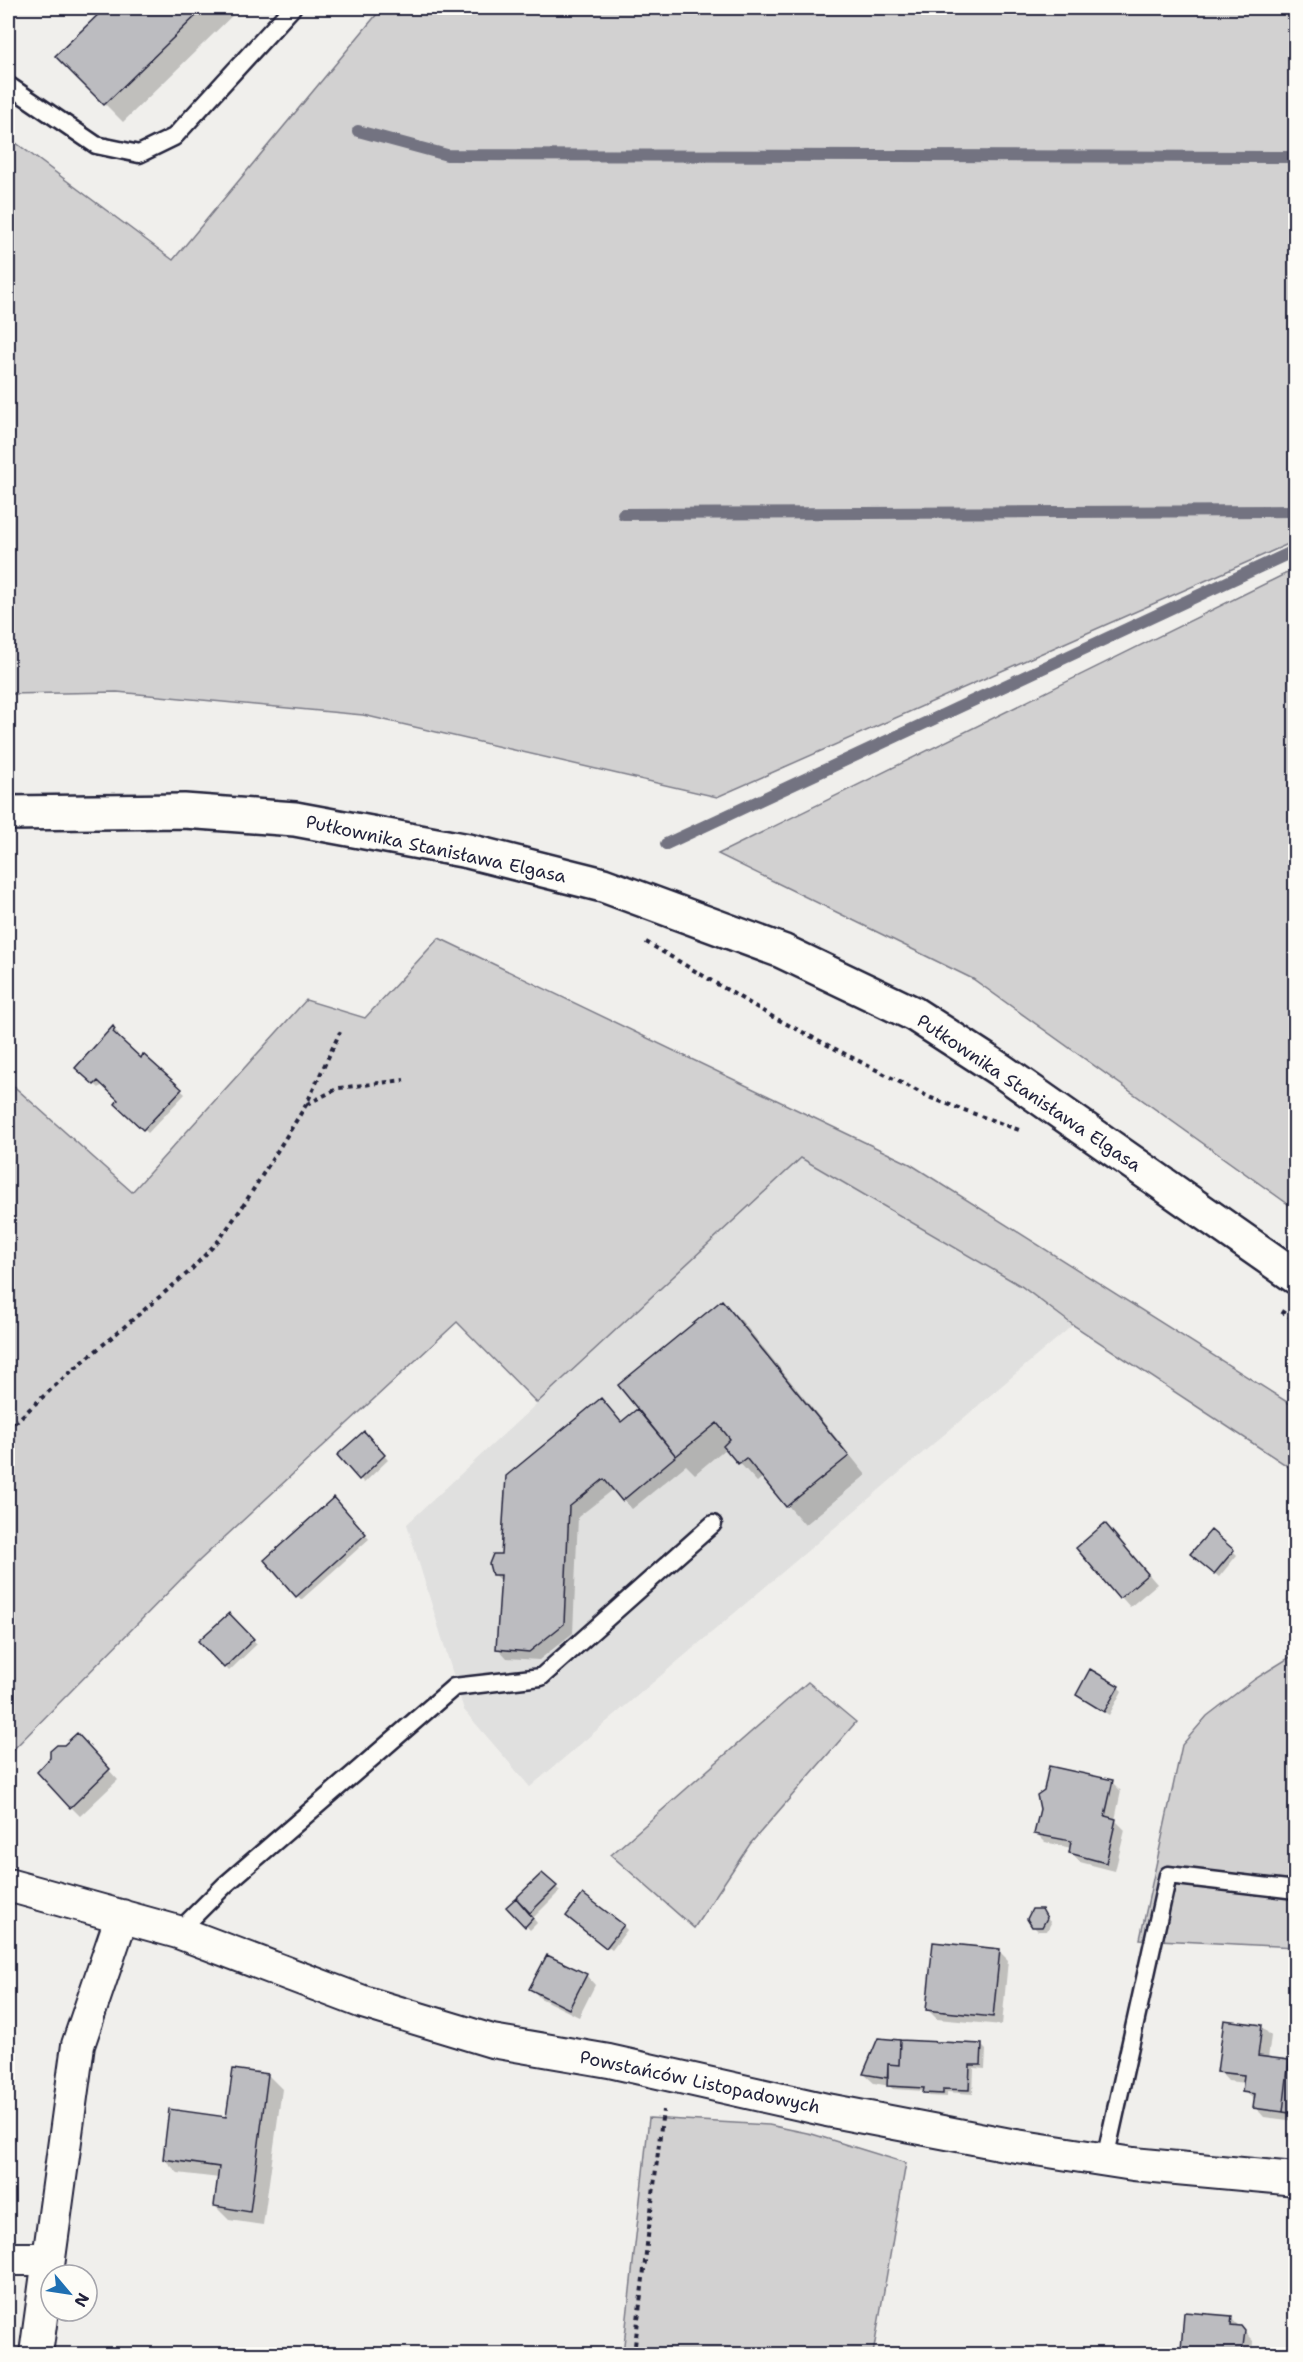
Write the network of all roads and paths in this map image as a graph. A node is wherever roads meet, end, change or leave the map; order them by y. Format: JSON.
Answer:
{"nodes":[{"id":1,"x":292,"y":8,"type":"edge"},
{"id":2,"x":8,"y":85,"type":"edge"},
{"id":3,"x":8,"y":813,"type":"edge"},
{"id":4,"x":641,"y":939,"type":"dead end"},
{"id":5,"x":340,"y":1032,"type":"dead end"},
{"id":6,"x":404,"y":1080,"type":"dead end"},
{"id":7,"x":306,"y":1105,"type":"junction"},
{"id":8,"x":1029,"y":1133,"type":"dead end"},
{"id":9,"x":1296,"y":1277,"type":"edge"},
{"id":10,"x":8,"y":1429,"type":"edge"},
{"id":11,"x":712,"y":1524,"type":"dead end"},
{"id":12,"x":8,"y":1885,"type":"edge"},
{"id":13,"x":1296,"y":1890,"type":"edge"},
{"id":14,"x":122,"y":1916,"type":"junction"},
{"id":15,"x":178,"y":1932,"type":"junction"},
{"id":16,"x":668,"y":2073,"type":"junction"},
{"id":17,"x":1105,"y":2159,"type":"junction"},
{"id":18,"x":1296,"y":2179,"type":"edge"},
{"id":19,"x":8,"y":2259,"type":"edge"},
{"id":20,"x":48,"y":2259,"type":"junction"},
{"id":21,"x":42,"y":2346,"type":"edge"},
{"id":22,"x":634,"y":2355,"type":"edge"}],
"edges":[{"from":1,"to":2,"type":"lane"},
{"from":3,"to":9,"type":"street","name":"Pułkownika Stanisława Elgasa"},
{"from":4,"to":8,"type":"path"},
{"from":5,"to":7,"type":"path"},
{"from":6,"to":7,"type":"path"},
{"from":7,"to":10,"type":"path"},
{"from":11,"to":15,"type":"lane"},
{"from":12,"to":14,"type":"street","name":"Powstańców Listopadowych"},
{"from":13,"to":17,"type":"lane"},
{"from":14,"to":15,"type":"street","name":"Powstańców Listopadowych"},
{"from":14,"to":20,"type":"street"},
{"from":15,"to":16,"type":"street","name":"Powstańców Listopadowych"},
{"from":16,"to":17,"type":"street","name":"Powstańców Listopadowych"},
{"from":16,"to":22,"type":"path"},
{"from":17,"to":18,"type":"street","name":"Powstańców Listopadowych"},
{"from":19,"to":20,"type":"street"},
{"from":20,"to":21,"type":"street"}]}
